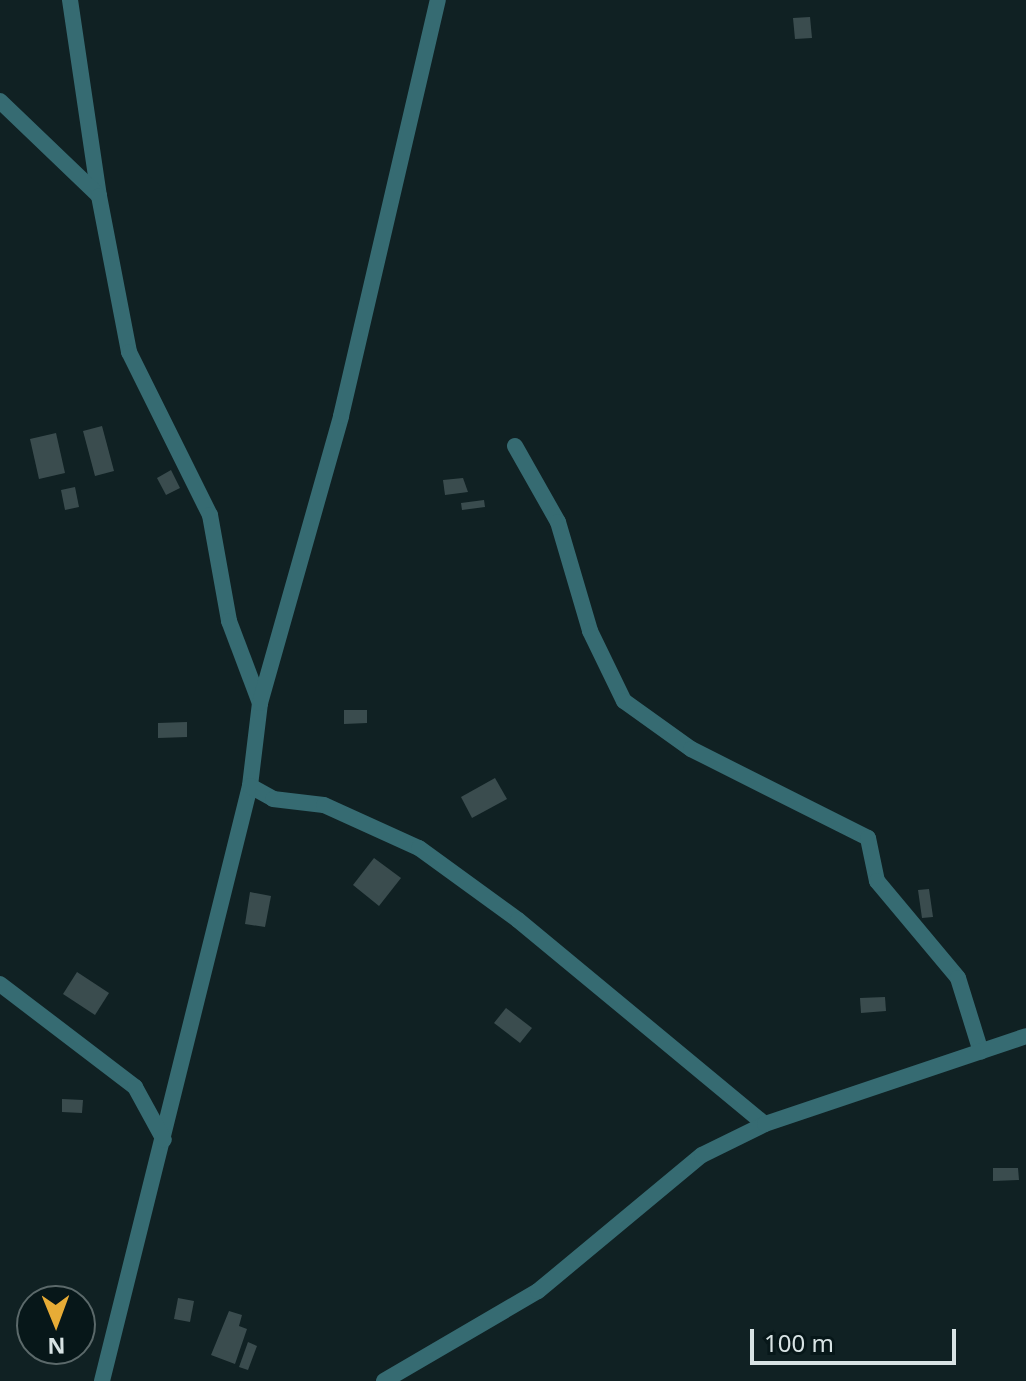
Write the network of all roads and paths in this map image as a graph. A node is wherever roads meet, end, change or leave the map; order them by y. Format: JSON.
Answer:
{"nodes":[{"id":1,"x":70,"y":0,"type":"edge"},
{"id":2,"x":438,"y":0,"type":"edge"},
{"id":3,"x":0,"y":101,"type":"edge"},
{"id":4,"x":99,"y":196,"type":"junction"},
{"id":5,"x":515,"y":446,"type":"dead end"},
{"id":6,"x":260,"y":703,"type":"junction"},
{"id":7,"x":250,"y":786,"type":"junction"},
{"id":8,"x":0,"y":984,"type":"edge"},
{"id":9,"x":1026,"y":1036,"type":"edge"},
{"id":10,"x":981,"y":1052,"type":"junction"},
{"id":11,"x":765,"y":1124,"type":"junction"},
{"id":12,"x":164,"y":1140,"type":"junction"},
{"id":13,"x":102,"y":1381,"type":"edge"},
{"id":14,"x":384,"y":1381,"type":"edge"}],
"edges":[{"from":1,"to":4,"type":"street"},
{"from":2,"to":6,"type":"street"},
{"from":3,"to":4,"type":"street"},
{"from":4,"to":6,"type":"street"},
{"from":5,"to":10,"type":"street"},
{"from":6,"to":7,"type":"street"},
{"from":7,"to":11,"type":"street"},
{"from":7,"to":12,"type":"street"},
{"from":8,"to":12,"type":"street"},
{"from":9,"to":10,"type":"street"},
{"from":10,"to":11,"type":"street"},
{"from":11,"to":14,"type":"street"},
{"from":12,"to":13,"type":"street"}]}
